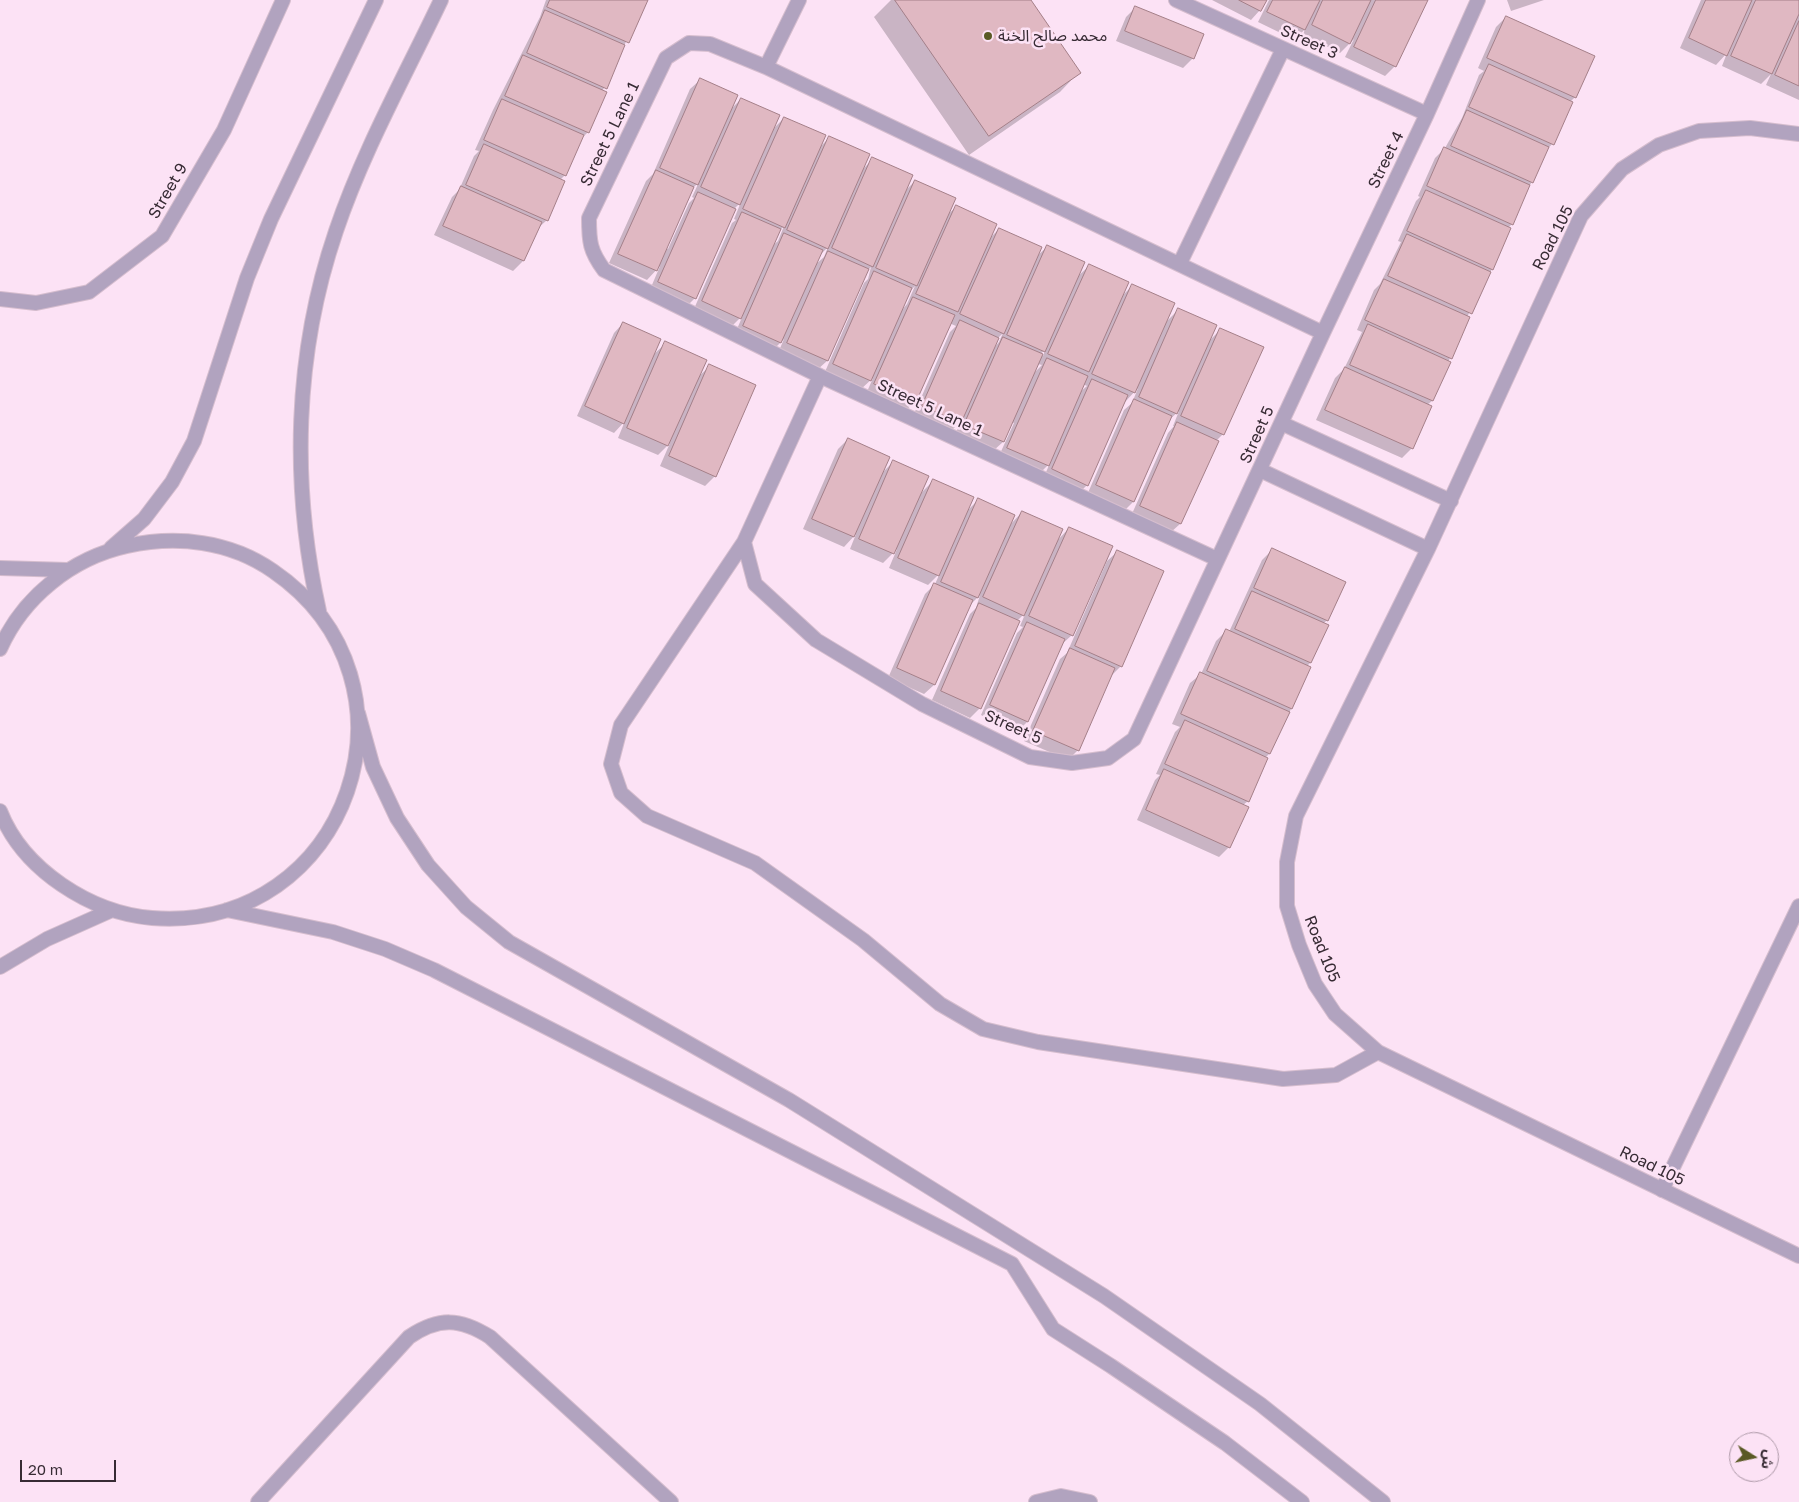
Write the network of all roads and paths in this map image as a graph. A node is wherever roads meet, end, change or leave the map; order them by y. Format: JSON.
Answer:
{"nodes":[{"id":1,"x":283,"y":0,"type":"edge"},
{"id":2,"x":376,"y":0,"type":"edge"},
{"id":3,"x":441,"y":0,"type":"edge"},
{"id":4,"x":799,"y":0,"type":"edge"},
{"id":5,"x":1176,"y":0,"type":"edge"},
{"id":6,"x":1478,"y":0,"type":"edge"},
{"id":7,"x":1283,"y":49,"type":"junction"},
{"id":8,"x":766,"y":67,"type":"junction"},
{"id":9,"x":1428,"y":114,"type":"junction"},
{"id":10,"x":1799,"y":134,"type":"edge"},
{"id":11,"x":1180,"y":263,"type":"junction"},
{"id":12,"x":0,"y":299,"type":"edge"},
{"id":13,"x":1323,"y":333,"type":"junction"},
{"id":14,"x":820,"y":376,"type":"junction"},
{"id":15,"x":1282,"y":423,"type":"junction"},
{"id":16,"x":1260,"y":470,"type":"junction"},
{"id":17,"x":1451,"y":501,"type":"junction"},
{"id":18,"x":744,"y":542,"type":"junction"},
{"id":19,"x":1428,"y":549,"type":"junction"},
{"id":20,"x":109,"y":550,"type":"junction"},
{"id":21,"x":1217,"y":559,"type":"junction"},
{"id":22,"x":0,"y":568,"type":"edge"},
{"id":23,"x":68,"y":570,"type":"junction"},
{"id":24,"x":319,"y":612,"type":"junction"},
{"id":25,"x":0,"y":649,"type":"edge"},
{"id":26,"x":358,"y":713,"type":"junction"},
{"id":27,"x":0,"y":811,"type":"edge"},
{"id":28,"x":1799,"y":906,"type":"edge"},
{"id":29,"x":112,"y":910,"type":"junction"},
{"id":30,"x":227,"y":910,"type":"junction"},
{"id":31,"x":0,"y":967,"type":"edge"},
{"id":32,"x":1378,"y":1052,"type":"junction"},
{"id":33,"x":1662,"y":1190,"type":"junction"},
{"id":34,"x":1799,"y":1256,"type":"edge"},
{"id":35,"x":258,"y":1502,"type":"edge"},
{"id":36,"x":671,"y":1502,"type":"edge"},
{"id":37,"x":1036,"y":1502,"type":"edge"},
{"id":38,"x":1090,"y":1502,"type":"edge"},
{"id":39,"x":1302,"y":1502,"type":"edge"},
{"id":40,"x":1383,"y":1502,"type":"edge"}],
"edges":[{"from":1,"to":12,"type":"street","name":"Street 9"},
{"from":2,"to":20,"type":"street"},
{"from":3,"to":24,"type":"street"},
{"from":4,"to":8,"type":"street"},
{"from":5,"to":7,"type":"street","name":"Street 3"},
{"from":6,"to":9,"type":"street","name":"Street 4"},
{"from":7,"to":9,"type":"street","name":"Street 3"},
{"from":7,"to":11,"type":"street"},
{"from":8,"to":11,"type":"street","name":"Street 5 Lane 1"},
{"from":8,"to":14,"type":"street","name":"Street 5 Lane 1"},
{"from":9,"to":13,"type":"street","name":"Street 4"},
{"from":10,"to":17,"type":"street","name":"Road 105"},
{"from":11,"to":13,"type":"street","name":"Street 5 Lane 1"},
{"from":13,"to":15,"type":"street","name":"Street 5"},
{"from":14,"to":18,"type":"street"},
{"from":14,"to":21,"type":"street","name":"Street 5 Lane 1"},
{"from":15,"to":16,"type":"street","name":"Street 5"},
{"from":15,"to":17,"type":"street"},
{"from":16,"to":19,"type":"street"},
{"from":16,"to":21,"type":"street","name":"Street 5"},
{"from":17,"to":19,"type":"street","name":"Road 105"},
{"from":18,"to":21,"type":"street","name":"Street 5"},
{"from":18,"to":32,"type":"street"},
{"from":19,"to":32,"type":"street","name":"Road 105"},
{"from":20,"to":23,"type":"street"},
{"from":20,"to":24,"type":"street"},
{"from":22,"to":23,"type":"street"},
{"from":23,"to":25,"type":"street"},
{"from":24,"to":26,"type":"street"},
{"from":26,"to":30,"type":"street"},
{"from":26,"to":40,"type":"street"},
{"from":27,"to":29,"type":"street"},
{"from":28,"to":33,"type":"street"},
{"from":29,"to":30,"type":"street"},
{"from":29,"to":31,"type":"street"},
{"from":30,"to":39,"type":"street"},
{"from":32,"to":33,"type":"street","name":"Road 105"},
{"from":33,"to":34,"type":"street","name":"Road 105"},
{"from":35,"to":36,"type":"street"},
{"from":37,"to":38,"type":"street"}]}
